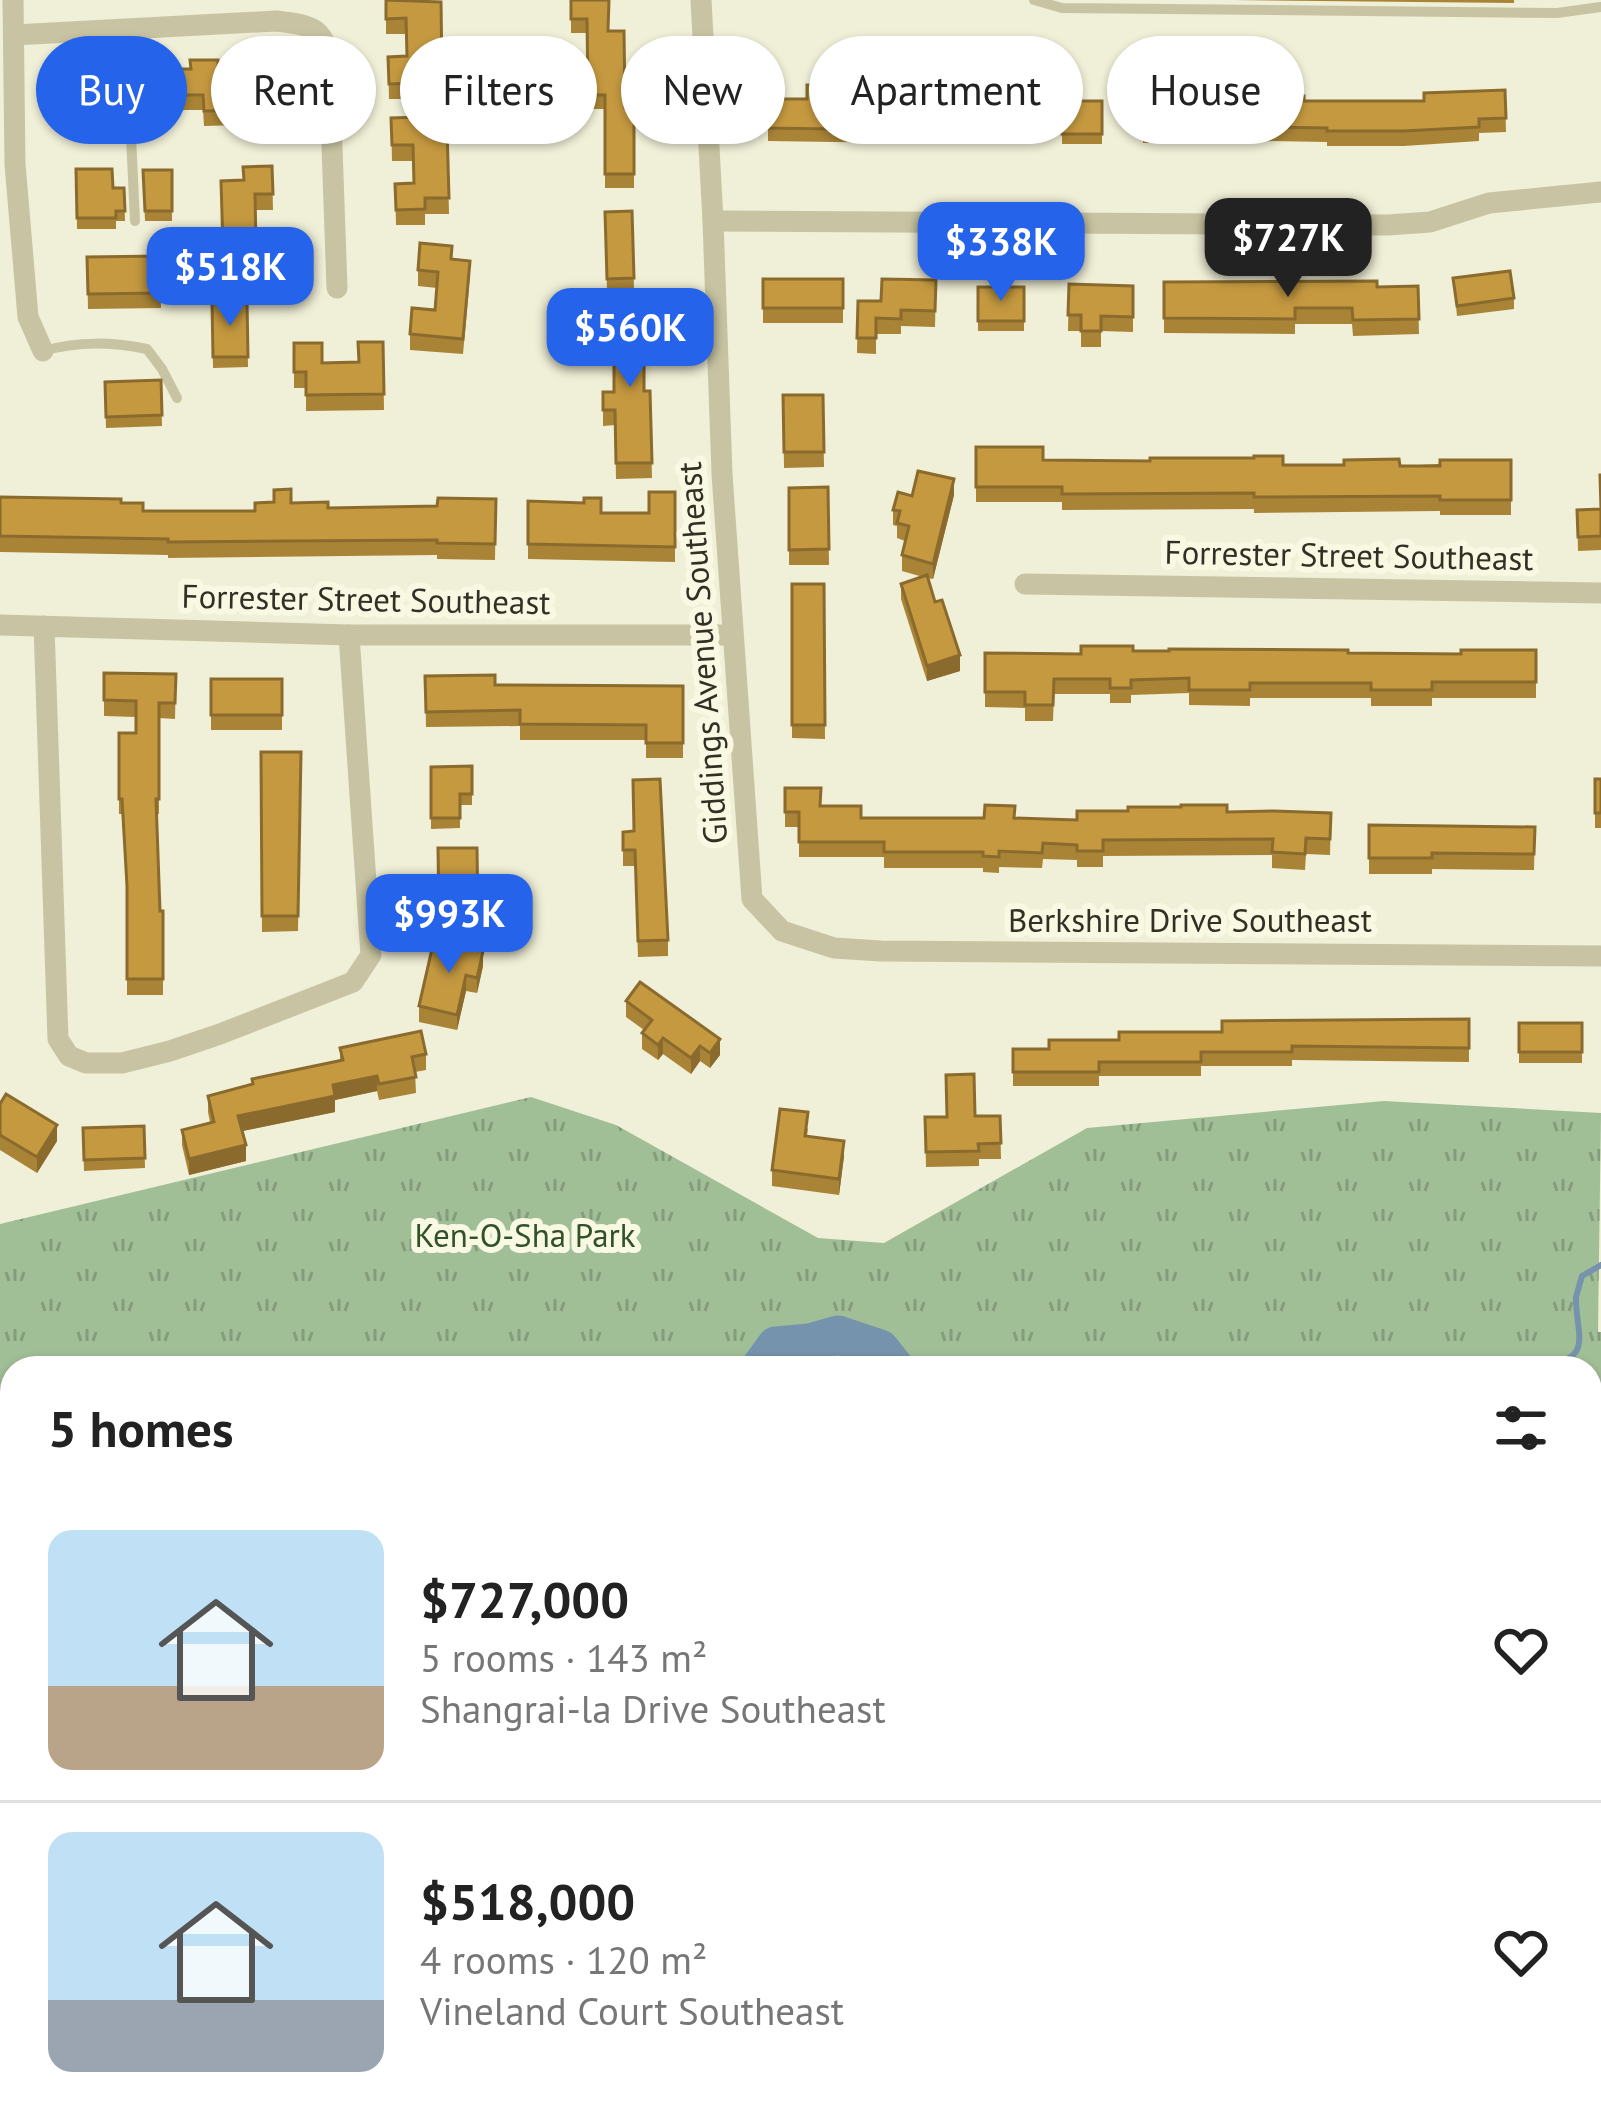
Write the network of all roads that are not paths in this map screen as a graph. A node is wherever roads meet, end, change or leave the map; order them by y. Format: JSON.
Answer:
{"nodes":[{"id":1,"x":13,"y":0,"type":"edge"},
{"id":2,"x":701,"y":0,"type":"edge"},
{"id":3,"x":1034,"y":0,"type":"edge"},
{"id":4,"x":1601,"y":7,"type":"edge"},
{"id":5,"x":126,"y":29,"type":"junction"},
{"id":6,"x":14,"y":35,"type":"junction"},
{"id":7,"x":1601,"y":192,"type":"edge"},
{"id":8,"x":135,"y":221,"type":"dead end"},
{"id":9,"x":713,"y":221,"type":"junction"},
{"id":10,"x":338,"y":288,"type":"dead end"},
{"id":11,"x":43,"y":351,"type":"joint"},
{"id":12,"x":177,"y":398,"type":"dead end"},
{"id":13,"x":1024,"y":584,"type":"dead end"},
{"id":14,"x":1601,"y":593,"type":"edge"},
{"id":15,"x":0,"y":625,"type":"edge"},
{"id":16,"x":44,"y":626,"type":"junction"},
{"id":17,"x":350,"y":634,"type":"junction"},
{"id":18,"x":732,"y":635,"type":"junction"},
{"id":19,"x":782,"y":931,"type":"joint"},
{"id":20,"x":1601,"y":956,"type":"edge"}],
"edges":[{"from":1,"to":6,"type":"street"},
{"from":2,"to":9,"type":"street","name":"Giddings Avenue Southeast"},
{"from":3,"to":4,"type":"lane"},
{"from":5,"to":6,"type":"street"},
{"from":5,"to":8,"type":"lane"},
{"from":5,"to":10,"type":"street"},
{"from":6,"to":11,"type":"street"},
{"from":7,"to":9,"type":"street"},
{"from":9,"to":18,"type":"street","name":"Giddings Avenue Southeast"},
{"from":11,"to":12,"type":"lane"},
{"from":13,"to":14,"type":"street","name":"Forrester Street Southeast"},
{"from":15,"to":16,"type":"street","name":"Forrester Street Southeast"},
{"from":16,"to":17,"type":"street","name":"Forrester Street Southeast"},
{"from":16,"to":17,"type":"street"},
{"from":17,"to":18,"type":"street","name":"Forrester Street Southeast"},
{"from":18,"to":19,"type":"street","name":"Giddings Avenue Southeast"},
{"from":19,"to":20,"type":"street","name":"Berkshire Drive Southeast"}]}
